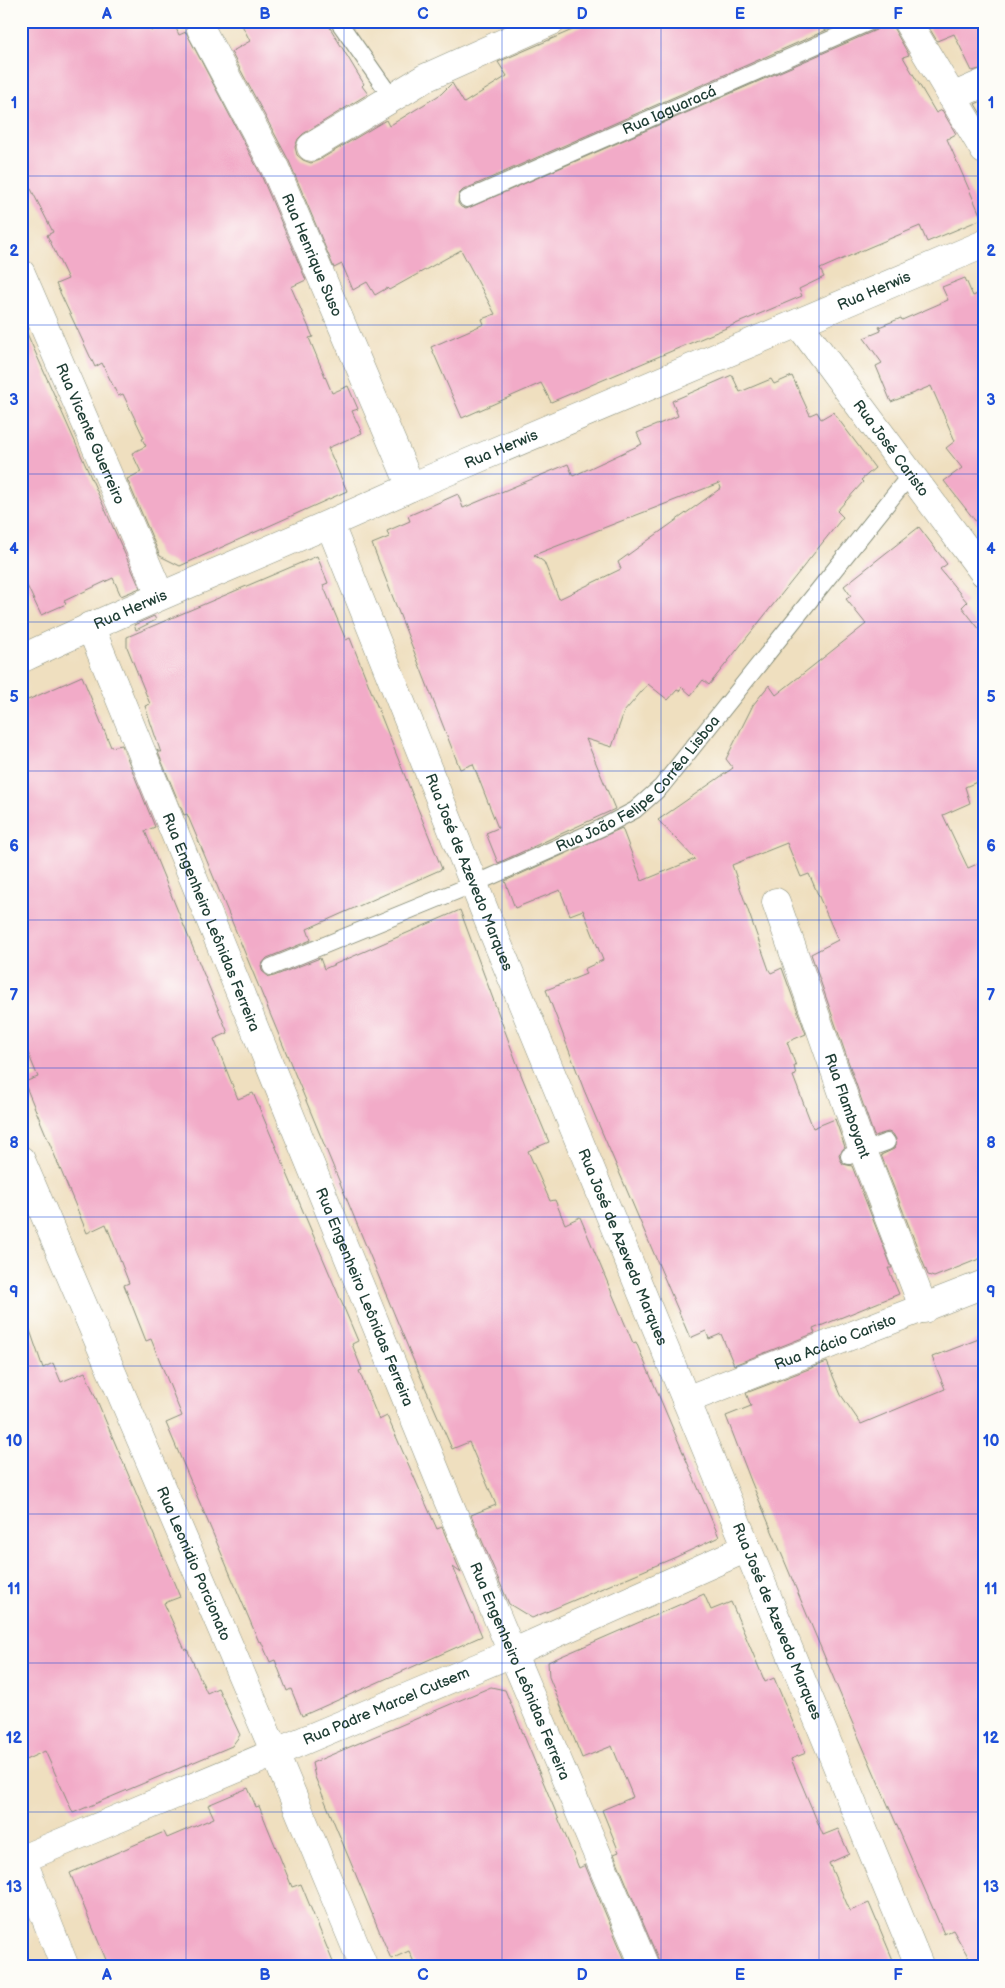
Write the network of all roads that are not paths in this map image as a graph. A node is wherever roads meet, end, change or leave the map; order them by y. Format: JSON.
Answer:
{"nodes":[{"id":1,"x":338,"y":21,"type":"edge"},
{"id":2,"x":552,"y":21,"type":"edge"},
{"id":3,"x":872,"y":21,"type":"edge"},
{"id":4,"x":907,"y":21,"type":"edge"},
{"id":5,"x":201,"y":29,"type":"dead end"},
{"id":6,"x":984,"y":83,"type":"edge"},
{"id":7,"x":952,"y":97,"type":"junction"},
{"id":8,"x":392,"y":98,"type":"junction"},
{"id":9,"x":311,"y":147,"type":"dead end"},
{"id":10,"x":984,"y":150,"type":"edge"},
{"id":11,"x":467,"y":200,"type":"dead end"},
{"id":12,"x":984,"y":244,"type":"edge"},
{"id":13,"x":22,"y":277,"type":"edge"},
{"id":14,"x":798,"y":323,"type":"junction"},
{"id":15,"x":910,"y":475,"type":"junction"},
{"id":16,"x":411,"y":488,"type":"junction"},
{"id":17,"x":330,"y":525,"type":"junction"},
{"id":18,"x":984,"y":574,"type":"edge"},
{"id":19,"x":160,"y":595,"type":"junction"},
{"id":20,"x":90,"y":626,"type":"junction"},
{"id":21,"x":21,"y":659,"type":"edge"},
{"id":22,"x":474,"y":884,"type":"junction"},
{"id":23,"x":776,"y":902,"type":"dead end"},
{"id":24,"x":271,"y":967,"type":"dead end"},
{"id":25,"x":21,"y":1160,"type":"edge"},
{"id":26,"x":984,"y":1284,"type":"edge"},
{"id":27,"x":924,"y":1309,"type":"junction"},
{"id":28,"x":686,"y":1400,"type":"junction"},
{"id":29,"x":747,"y":1548,"type":"junction"},
{"id":30,"x":512,"y":1653,"type":"junction"},
{"id":31,"x":276,"y":1753,"type":"junction"},
{"id":32,"x":22,"y":1857,"type":"edge"},
{"id":33,"x":65,"y":1967,"type":"edge"},
{"id":34,"x":364,"y":1967,"type":"edge"},
{"id":35,"x":645,"y":1967,"type":"edge"},
{"id":36,"x":920,"y":1967,"type":"edge"}],
"edges":[{"from":1,"to":8,"type":"lane"},
{"from":2,"to":8,"type":"street"},
{"from":3,"to":11,"type":"lane","name":"Rua Iaguaracá"},
{"from":4,"to":7,"type":"street"},
{"from":5,"to":16,"type":"street","name":"Rua Henrique Suso"},
{"from":6,"to":7,"type":"street"},
{"from":7,"to":10,"type":"street"},
{"from":8,"to":9,"type":"street"},
{"from":12,"to":14,"type":"street","name":"Rua Herwis"},
{"from":13,"to":19,"type":"street","name":"Rua Vicente Guerreiro"},
{"from":14,"to":15,"type":"street","name":"Rua José Caristo"},
{"from":14,"to":16,"type":"street","name":"Rua Herwis"},
{"from":15,"to":18,"type":"street","name":"Rua José Caristo"},
{"from":15,"to":22,"type":"lane","name":"Rua João Felipe Corrêa Lisboa"},
{"from":16,"to":17,"type":"street","name":"Rua Herwis"},
{"from":17,"to":19,"type":"street","name":"Rua Herwis"},
{"from":17,"to":22,"type":"street","name":"Rua José de Azevedo Marques"},
{"from":19,"to":20,"type":"street","name":"Rua Herwis"},
{"from":20,"to":21,"type":"street","name":"Rua Herwis"},
{"from":20,"to":30,"type":"street","name":"Rua Engenheiro Leônidas Ferreira"},
{"from":22,"to":24,"type":"lane","name":"Rua João Felipe Corrêa Lisboa"},
{"from":22,"to":28,"type":"street","name":"Rua José de Azevedo Marques"},
{"from":23,"to":27,"type":"street","name":"Rua Flamboyant"},
{"from":25,"to":31,"type":"street","name":"Rua Leonidio Porcionato"},
{"from":26,"to":27,"type":"street","name":"Rua Acácio Caristo"},
{"from":27,"to":28,"type":"street","name":"Rua Acácio Caristo"},
{"from":28,"to":29,"type":"street","name":"Rua José de Azevedo Marques"},
{"from":29,"to":30,"type":"street","name":"Rua Padre Marcel Cutsem"},
{"from":29,"to":36,"type":"street","name":"Rua José de Azevedo Marques"},
{"from":30,"to":31,"type":"street","name":"Rua Padre Marcel Cutsem"},
{"from":30,"to":35,"type":"street","name":"Rua Engenheiro Leônidas Ferreira"},
{"from":31,"to":32,"type":"street","name":"Rua Padre Marcel Cutsem"},
{"from":31,"to":34,"type":"street","name":"Rua Leonidio Porcionato"},
{"from":32,"to":33,"type":"street"}]}
